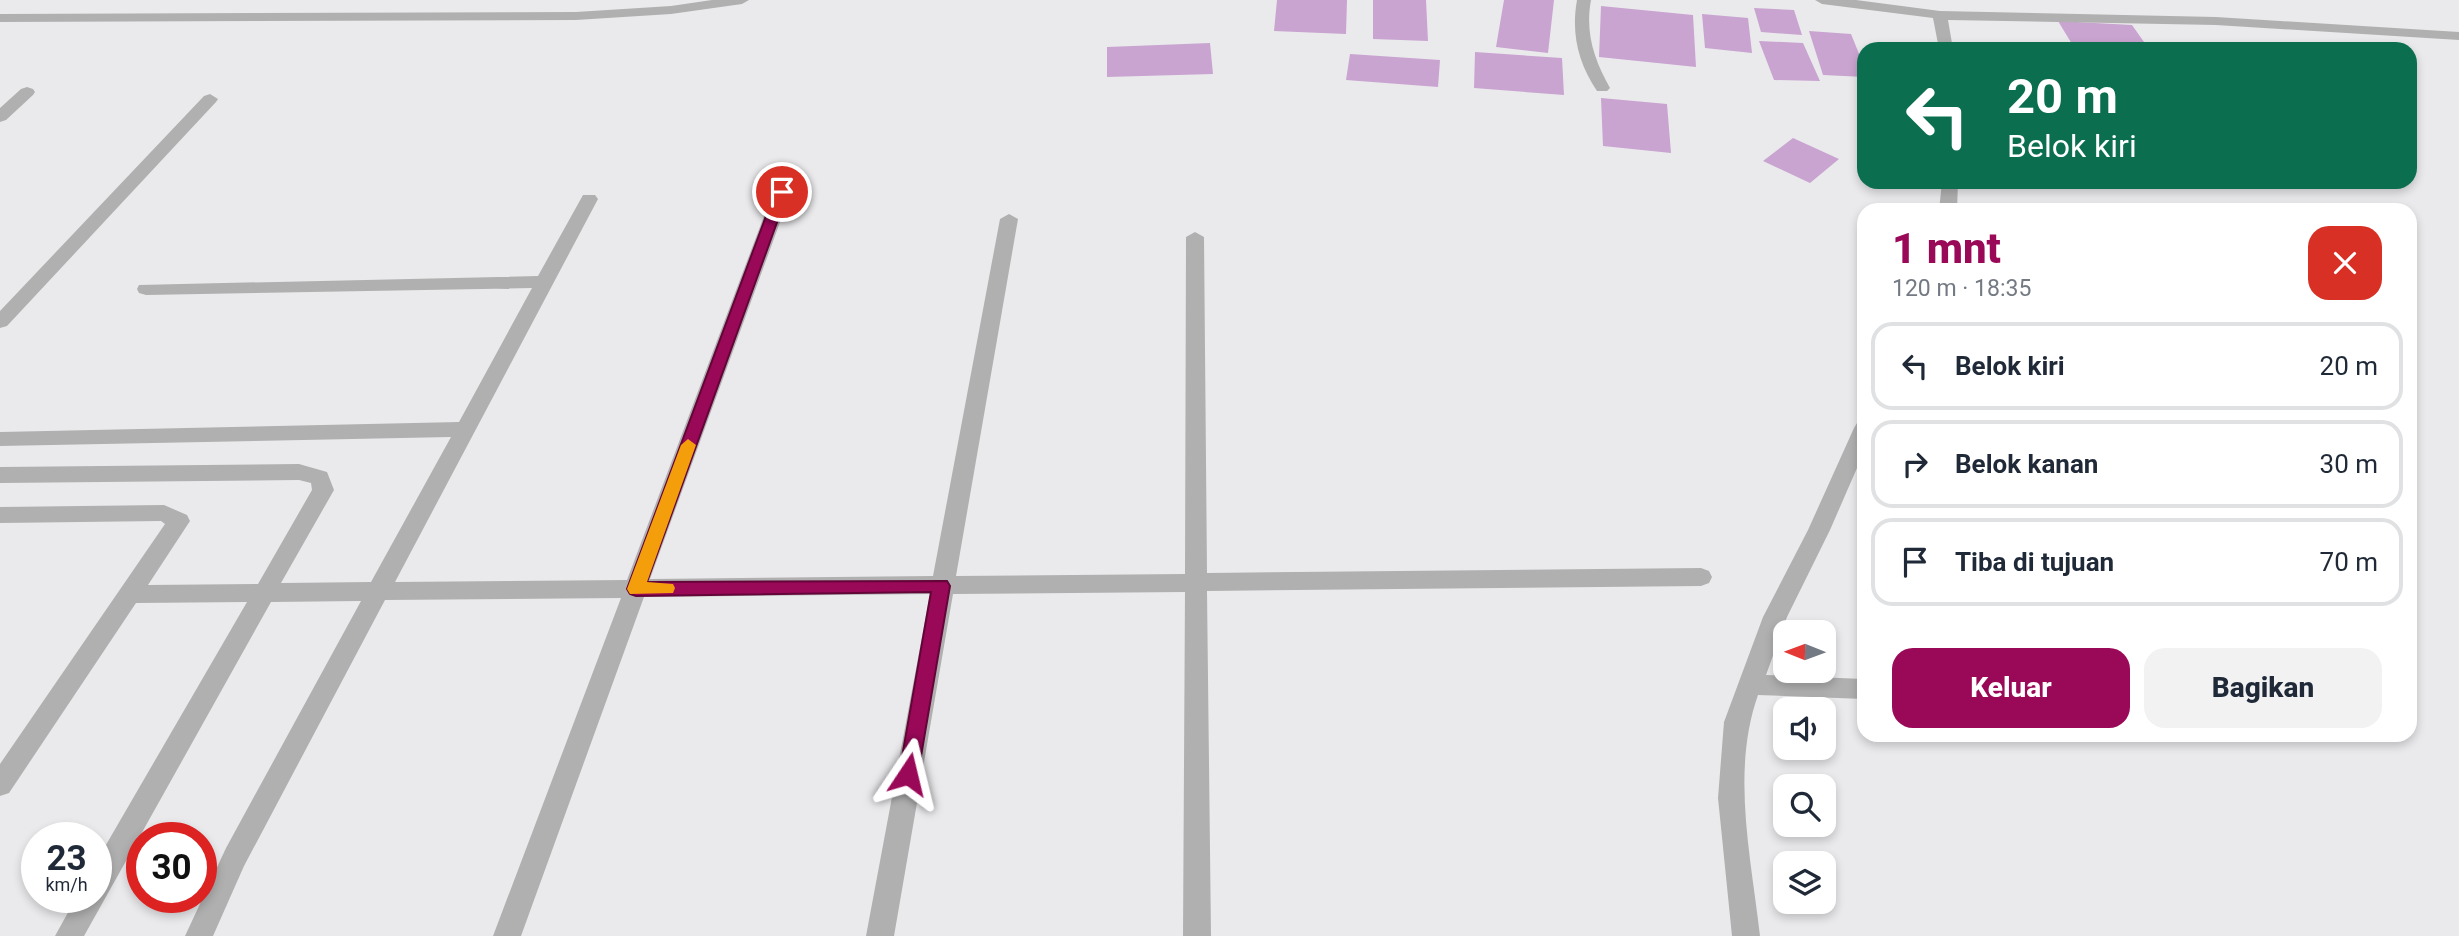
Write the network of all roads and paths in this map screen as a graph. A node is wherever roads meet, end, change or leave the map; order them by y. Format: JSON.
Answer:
{"nodes":[{"id":1,"x":742,"y":0,"type":"edge"},
{"id":2,"x":1584,"y":0,"type":"edge"},
{"id":3,"x":1822,"y":0,"type":"edge"},
{"id":4,"x":1940,"y":15,"type":"junction"},
{"id":5,"x":0,"y":18,"type":"edge"},
{"id":6,"x":2459,"y":36,"type":"edge"},
{"id":7,"x":1945,"y":42,"type":"edge"},
{"id":8,"x":1602,"y":88,"type":"dead end"},
{"id":9,"x":27,"y":92,"type":"dead end"},
{"id":10,"x":210,"y":99,"type":"dead end"},
{"id":11,"x":0,"y":117,"type":"edge"},
{"id":12,"x":782,"y":192,"type":"dead end"},
{"id":13,"x":589,"y":199,"type":"dead end"},
{"id":14,"x":1009,"y":219,"type":"dead end"},
{"id":15,"x":1195,"y":237,"type":"dead end"},
{"id":16,"x":544,"y":282,"type":"junction"},
{"id":17,"x":146,"y":289,"type":"dead end"},
{"id":18,"x":0,"y":322,"type":"edge"},
{"id":19,"x":465,"y":429,"type":"junction"},
{"id":20,"x":0,"y":439,"type":"edge"},
{"id":21,"x":1857,"y":444,"type":"edge"},
{"id":22,"x":0,"y":475,"type":"edge"},
{"id":23,"x":0,"y":515,"type":"edge"},
{"id":24,"x":1701,"y":578,"type":"dead end"},
{"id":25,"x":1196,"y":583,"type":"junction"},
{"id":26,"x":941,"y":586,"type":"junction"},
{"id":27,"x":636,"y":589,"type":"junction"},
{"id":28,"x":378,"y":591,"type":"junction"},
{"id":29,"x":267,"y":593,"type":"junction"},
{"id":30,"x":129,"y":594,"type":"junction"},
{"id":31,"x":1749,"y":684,"type":"junction"},
{"id":32,"x":1857,"y":689,"type":"edge"},
{"id":33,"x":0,"y":785,"type":"edge"},
{"id":34,"x":112,"y":860,"type":"edge"},
{"id":35,"x":82,"y":913,"type":"edge"},
{"id":36,"x":69,"y":936,"type":"edge"},
{"id":37,"x":199,"y":936,"type":"edge"},
{"id":38,"x":507,"y":936,"type":"edge"},
{"id":39,"x":880,"y":936,"type":"edge"},
{"id":40,"x":1196,"y":936,"type":"edge"},
{"id":41,"x":1746,"y":936,"type":"edge"}],
"edges":[{"from":1,"to":5,"type":"street"},
{"from":2,"to":8,"type":"street"},
{"from":3,"to":4,"type":"street"},
{"from":4,"to":6,"type":"street"},
{"from":4,"to":7,"type":"street"},
{"from":9,"to":11,"type":"street"},
{"from":10,"to":18,"type":"street"},
{"from":12,"to":27,"type":"street"},
{"from":13,"to":16,"type":"street"},
{"from":14,"to":26,"type":"street"},
{"from":15,"to":25,"type":"street"},
{"from":16,"to":17,"type":"street"},
{"from":16,"to":19,"type":"street"},
{"from":19,"to":20,"type":"street"},
{"from":19,"to":28,"type":"street"},
{"from":21,"to":31,"type":"street"},
{"from":22,"to":29,"type":"street"},
{"from":23,"to":30,"type":"street"},
{"from":24,"to":25,"type":"street"},
{"from":25,"to":26,"type":"street"},
{"from":25,"to":40,"type":"street"},
{"from":26,"to":27,"type":"street"},
{"from":26,"to":39,"type":"street"},
{"from":27,"to":28,"type":"street"},
{"from":27,"to":38,"type":"street"},
{"from":28,"to":29,"type":"street"},
{"from":28,"to":37,"type":"street"},
{"from":29,"to":30,"type":"street"},
{"from":29,"to":34,"type":"street"},
{"from":30,"to":33,"type":"street"},
{"from":31,"to":32,"type":"street"},
{"from":31,"to":41,"type":"street"},
{"from":35,"to":36,"type":"street"}]}
